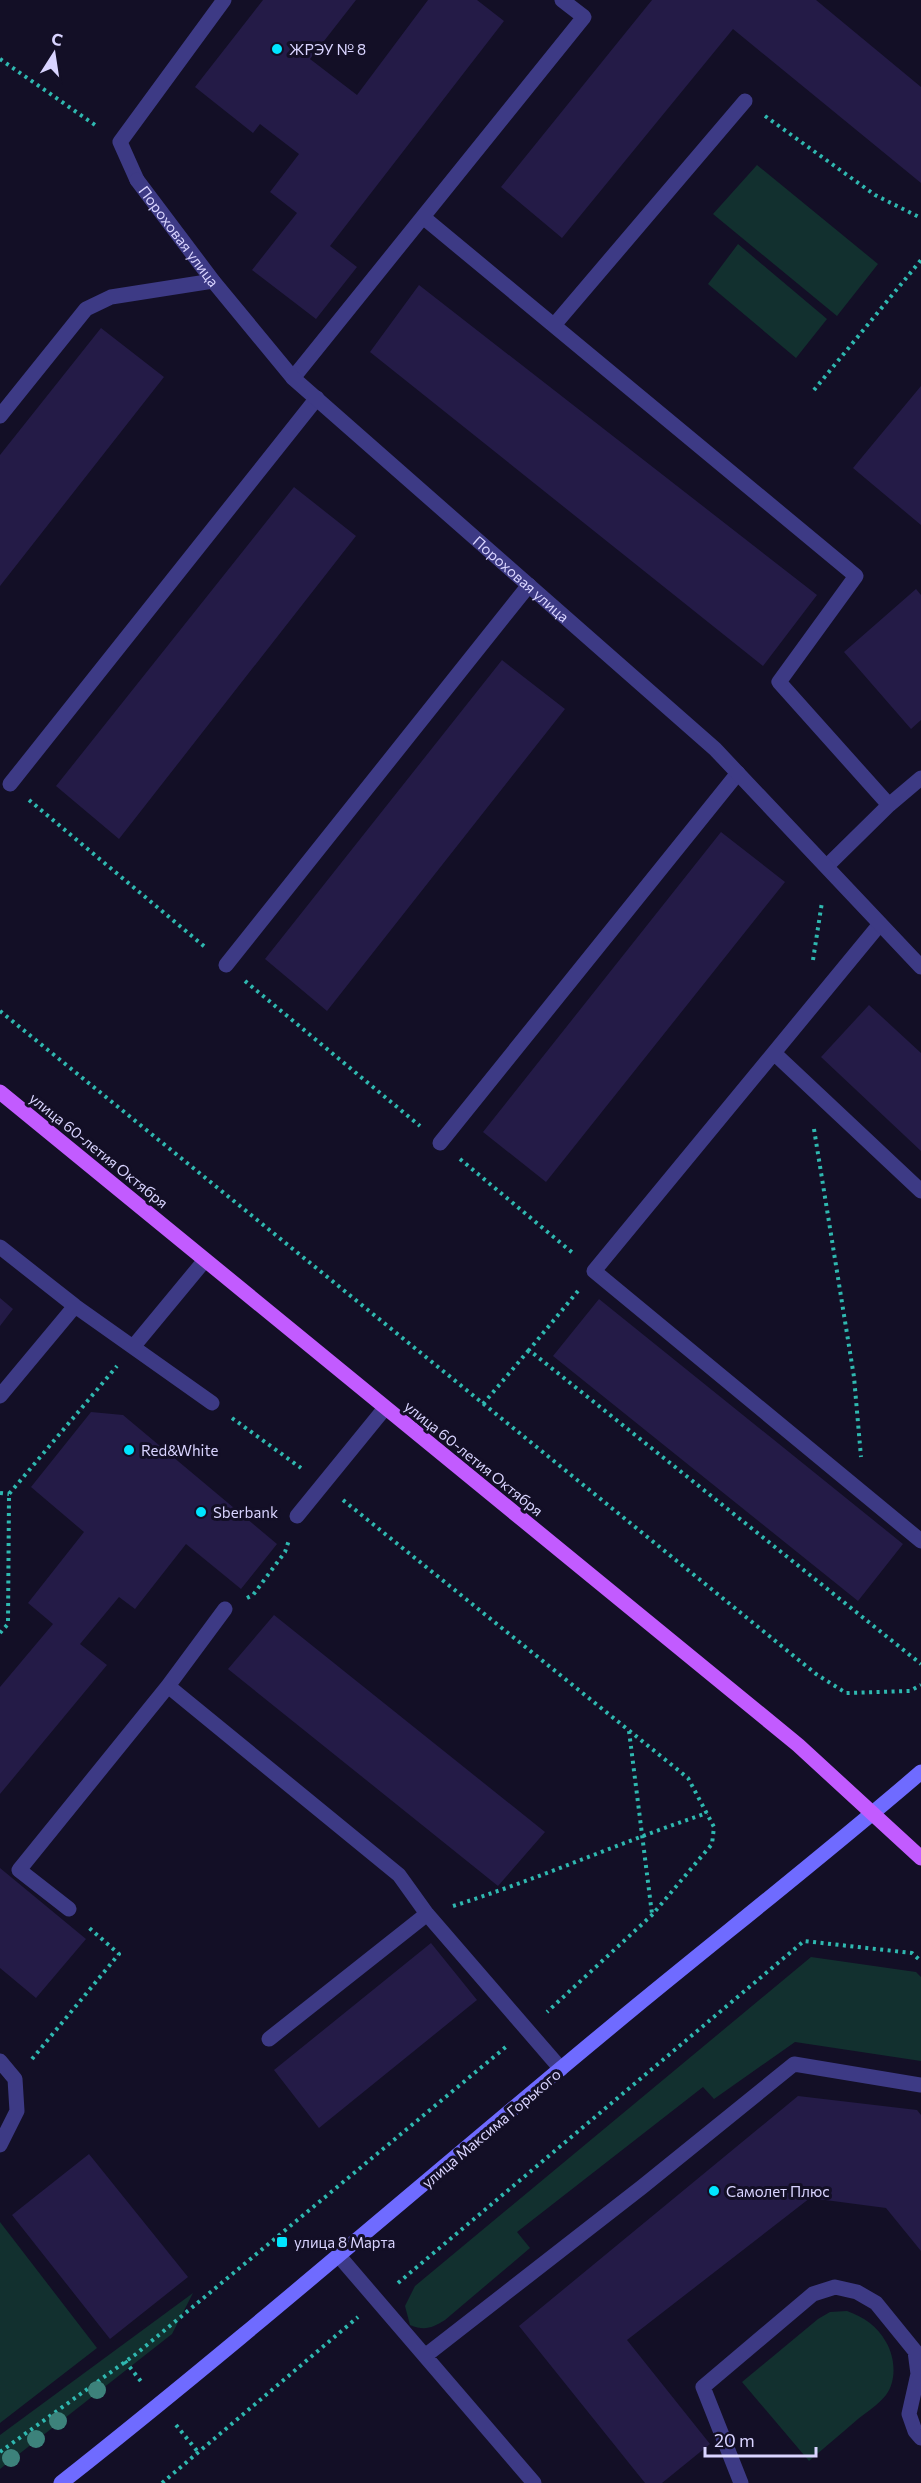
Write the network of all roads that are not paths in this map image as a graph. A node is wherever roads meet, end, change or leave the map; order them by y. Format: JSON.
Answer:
{"nodes":[{"id":1,"x":224,"y":0,"type":"edge"},
{"id":2,"x":562,"y":0,"type":"edge"},
{"id":3,"x":746,"y":101,"type":"road end"},
{"id":4,"x":423,"y":217,"type":"junction"},
{"id":5,"x":213,"y":281,"type":"junction"},
{"id":6,"x":555,"y":324,"type":"junction"},
{"id":7,"x":293,"y":378,"type":"junction"},
{"id":8,"x":317,"y":398,"type":"junction"},
{"id":9,"x":0,"y":416,"type":"edge"},
{"id":10,"x":529,"y":585,"type":"junction"},
{"id":11,"x":738,"y":773,"type":"junction"},
{"id":12,"x":921,"y":778,"type":"edge"},
{"id":13,"x":10,"y":784,"type":"road end"},
{"id":14,"x":890,"y":805,"type":"junction"},
{"id":15,"x":827,"y":866,"type":"junction"},
{"id":16,"x":880,"y":924,"type":"junction"},
{"id":17,"x":226,"y":965,"type":"road end"},
{"id":18,"x":921,"y":967,"type":"edge"},
{"id":19,"x":774,"y":1053,"type":"junction"},
{"id":20,"x":0,"y":1092,"type":"edge"},
{"id":21,"x":440,"y":1143,"type":"road end"},
{"id":22,"x":921,"y":1191,"type":"edge"},
{"id":23,"x":0,"y":1247,"type":"edge"},
{"id":24,"x":205,"y":1260,"type":"junction"},
{"id":25,"x":75,"y":1306,"type":"junction"},
{"id":26,"x":133,"y":1347,"type":"junction"},
{"id":27,"x":0,"y":1396,"type":"edge"},
{"id":28,"x":212,"y":1403,"type":"dead end"},
{"id":29,"x":385,"y":1408,"type":"junction"},
{"id":30,"x":297,"y":1516,"type":"road end"},
{"id":31,"x":921,"y":1540,"type":"edge"},
{"id":32,"x":225,"y":1609,"type":"road end"},
{"id":33,"x":168,"y":1686,"type":"junction"},
{"id":34,"x":921,"y":1772,"type":"edge"},
{"id":35,"x":873,"y":1813,"type":"junction"},
{"id":36,"x":921,"y":1858,"type":"edge"},
{"id":37,"x":69,"y":1909,"type":"road end"},
{"id":38,"x":427,"y":1914,"type":"junction"},
{"id":39,"x":269,"y":2039,"type":"dead end"},
{"id":40,"x":0,"y":2061,"type":"edge"},
{"id":41,"x":561,"y":2069,"type":"junction"},
{"id":42,"x":921,"y":2085,"type":"edge"},
{"id":43,"x":0,"y":2145,"type":"edge"},
{"id":44,"x":339,"y":2256,"type":"junction"},
{"id":45,"x":425,"y":2356,"type":"junction"},
{"id":46,"x":921,"y":2438,"type":"edge"},
{"id":47,"x":61,"y":2483,"type":"edge"},
{"id":48,"x":534,"y":2483,"type":"edge"},
{"id":49,"x":741,"y":2483,"type":"edge"}],
"edges":[{"from":1,"to":5,"type":"street","name":"Пороховая улица"},
{"from":2,"to":4,"type":"street"},
{"from":3,"to":6,"type":"street"},
{"from":4,"to":6,"type":"street"},
{"from":4,"to":7,"type":"street"},
{"from":5,"to":7,"type":"street","name":"Пороховая улица"},
{"from":5,"to":9,"type":"street"},
{"from":6,"to":14,"type":"street"},
{"from":7,"to":8,"type":"street","name":"Пороховая улица"},
{"from":8,"to":10,"type":"street","name":"Пороховая улица"},
{"from":8,"to":13,"type":"street"},
{"from":10,"to":11,"type":"street","name":"Пороховая улица"},
{"from":10,"to":17,"type":"street"},
{"from":11,"to":15,"type":"street","name":"Пороховая улица"},
{"from":11,"to":21,"type":"street"},
{"from":12,"to":14,"type":"street"},
{"from":14,"to":15,"type":"street"},
{"from":15,"to":16,"type":"street","name":"Пороховая улица"},
{"from":16,"to":18,"type":"street","name":"Пороховая улица"},
{"from":16,"to":19,"type":"street"},
{"from":19,"to":22,"type":"street"},
{"from":19,"to":31,"type":"street"},
{"from":20,"to":24,"type":"main road","name":"улица 60-летия Октября"},
{"from":23,"to":25,"type":"street"},
{"from":24,"to":26,"type":"street"},
{"from":24,"to":29,"type":"main road","name":"улица 60-летия Октября"},
{"from":25,"to":26,"type":"street"},
{"from":25,"to":27,"type":"street"},
{"from":26,"to":28,"type":"street"},
{"from":29,"to":30,"type":"street"},
{"from":29,"to":35,"type":"main road","name":"улица 60-летия Октября"},
{"from":32,"to":33,"type":"street"},
{"from":33,"to":37,"type":"street"},
{"from":33,"to":38,"type":"street"},
{"from":34,"to":35,"type":"main road","name":"улица Максима Горького"},
{"from":35,"to":36,"type":"main road","name":"улица 60-летия Октября"},
{"from":35,"to":41,"type":"main road","name":"улица Максима Горького"},
{"from":38,"to":39,"type":"street"},
{"from":38,"to":41,"type":"street"},
{"from":40,"to":43,"type":"street"},
{"from":41,"to":44,"type":"main road","name":"улица Максима Горького"},
{"from":42,"to":45,"type":"street"},
{"from":44,"to":45,"type":"street"},
{"from":44,"to":47,"type":"main road","name":"улица Максима Горького"},
{"from":45,"to":48,"type":"street"},
{"from":46,"to":49,"type":"street"}]}
